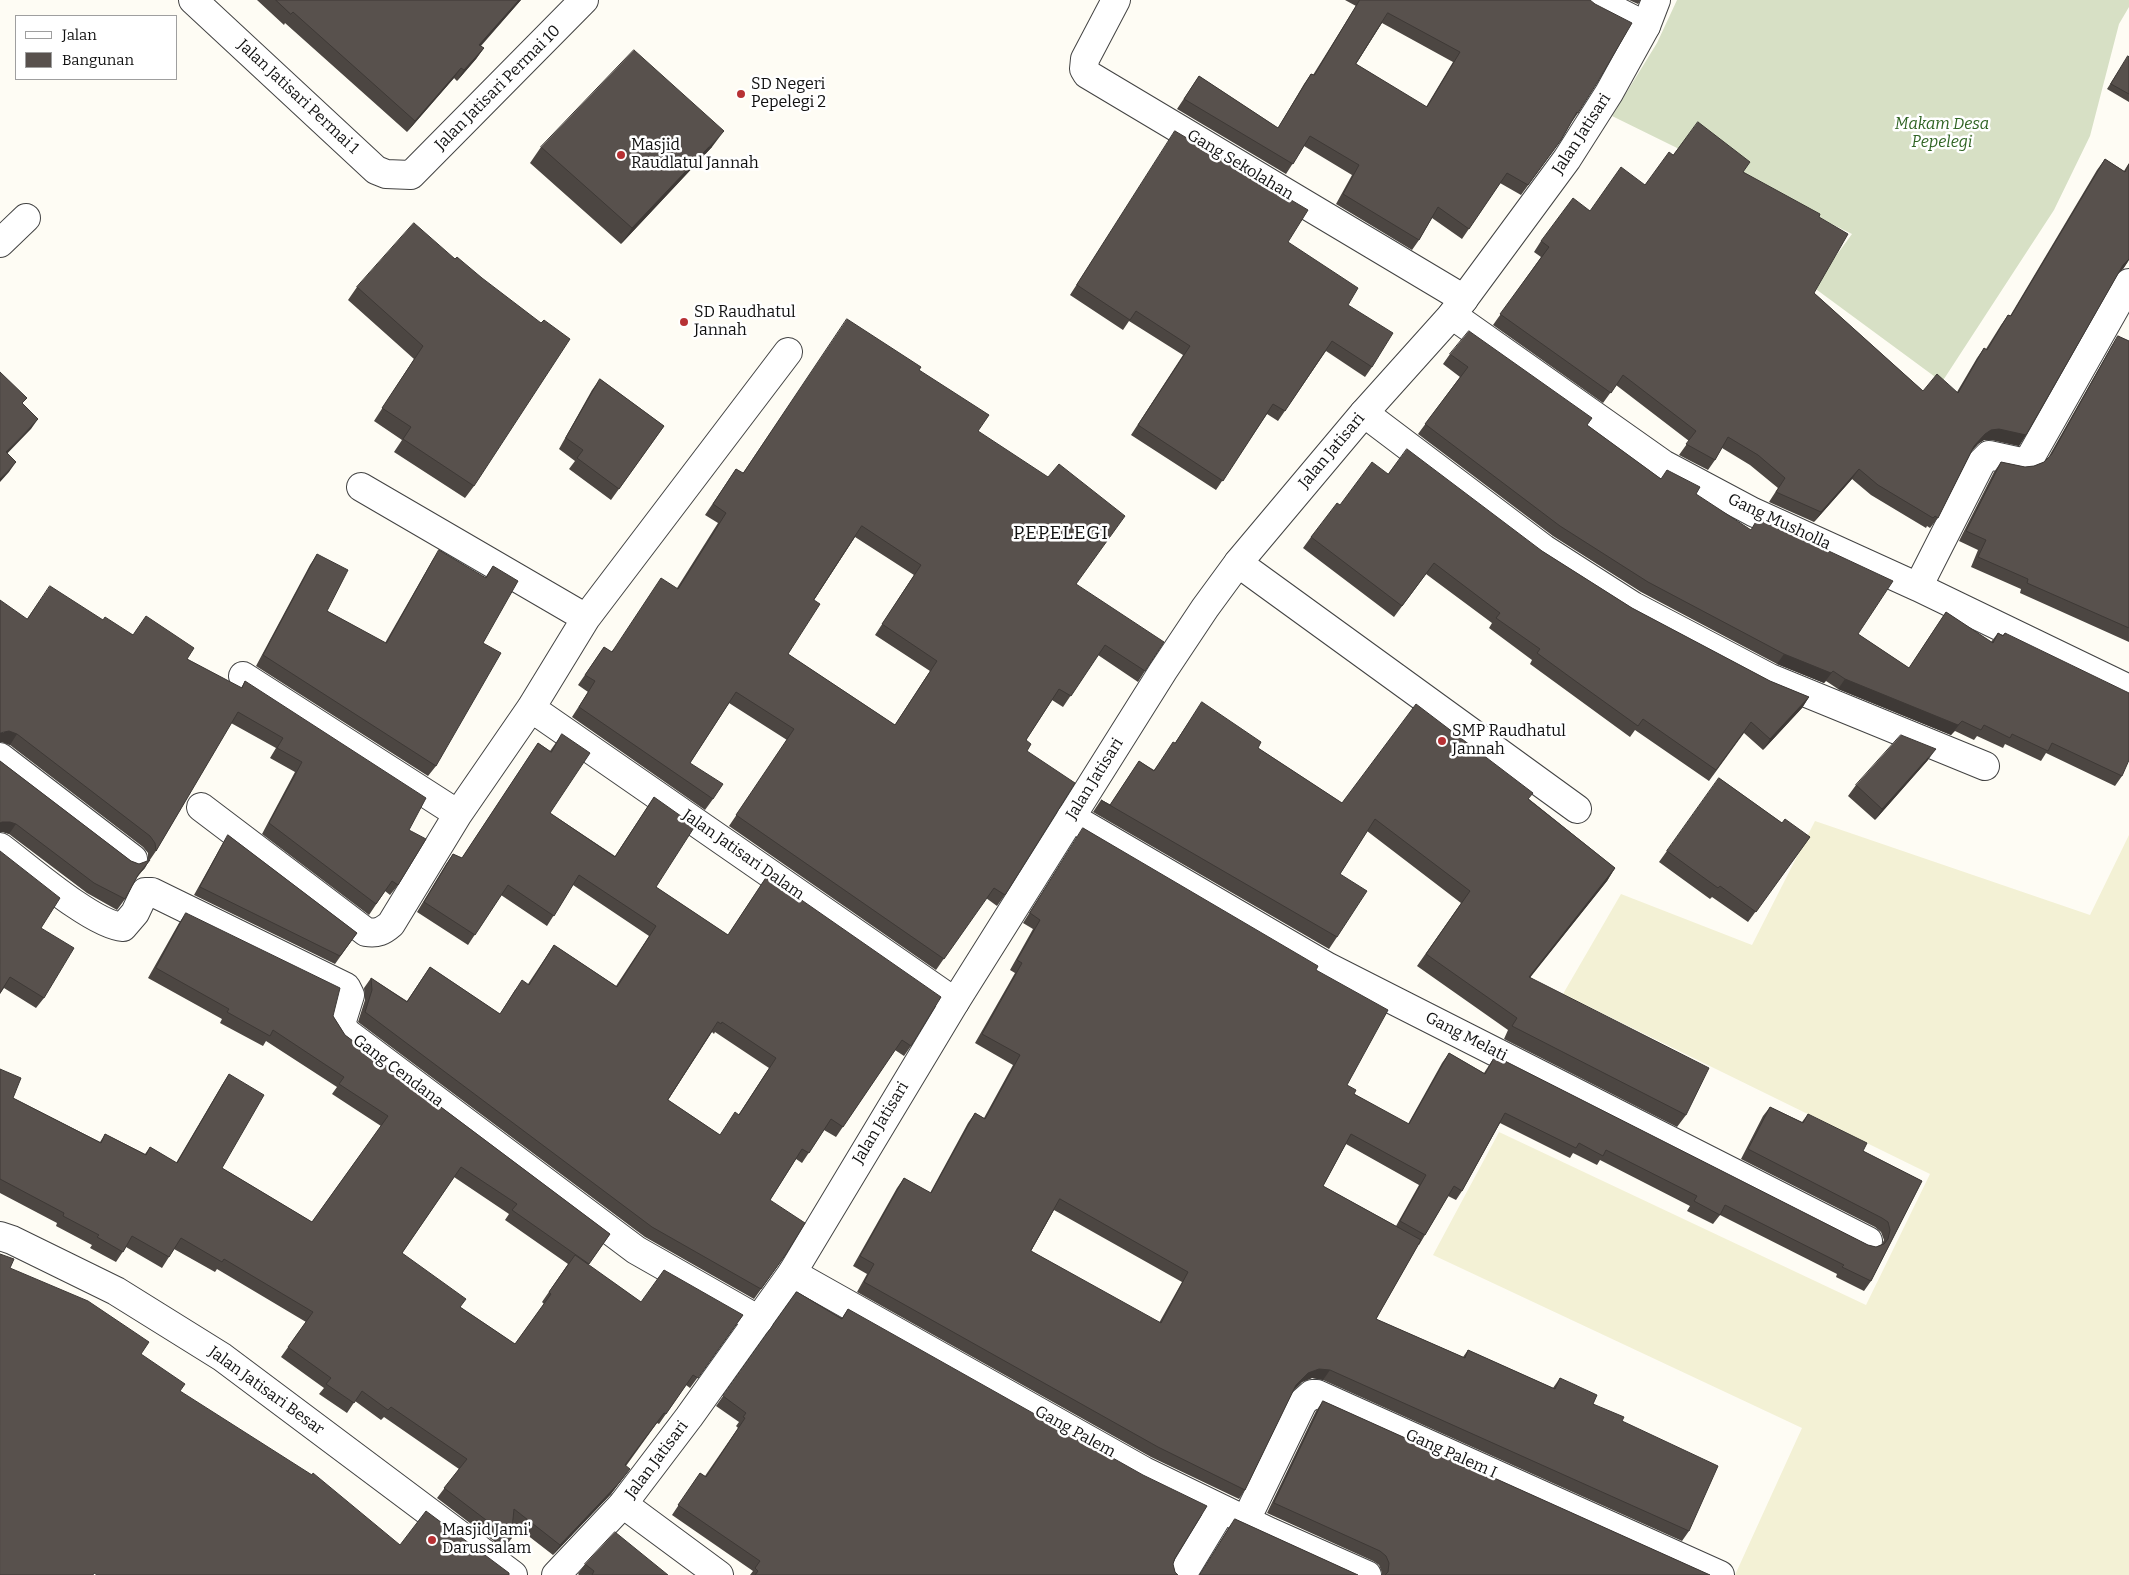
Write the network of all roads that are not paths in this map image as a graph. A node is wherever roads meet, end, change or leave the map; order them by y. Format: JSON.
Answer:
{"nodes":[{"id":1,"x":193,"y":0,"type":"edge"},
{"id":2,"x":1116,"y":0,"type":"edge"},
{"id":3,"x":1595,"y":0,"type":"edge"},
{"id":4,"x":1656,"y":0,"type":"edge"},
{"id":5,"x":572,"y":4,"type":"edge"},
{"id":6,"x":1646,"y":26,"type":"junction"},
{"id":7,"x":411,"y":175,"type":"joint"},
{"id":8,"x":26,"y":218,"type":"dead end"},
{"id":9,"x":0,"y":243,"type":"edge"},
{"id":10,"x":2129,"y":283,"type":"edge"},
{"id":11,"x":1458,"y":307,"type":"junction"},
{"id":12,"x":788,"y":352,"type":"dead end"},
{"id":13,"x":1364,"y":414,"type":"junction"},
{"id":14,"x":361,"y":487,"type":"dead end"},
{"id":15,"x":1238,"y":563,"type":"junction"},
{"id":16,"x":1918,"y":587,"type":"junction"},
{"id":17,"x":586,"y":618,"type":"junction"},
{"id":18,"x":243,"y":676,"type":"dead end"},
{"id":19,"x":2129,"y":689,"type":"edge"},
{"id":20,"x":531,"y":708,"type":"junction"},
{"id":21,"x":0,"y":757,"type":"edge"},
{"id":22,"x":1985,"y":766,"type":"dead end"},
{"id":23,"x":201,"y":807,"type":"dead end"},
{"id":24,"x":1577,"y":809,"type":"dead end"},
{"id":25,"x":458,"y":814,"type":"junction"},
{"id":26,"x":1071,"y":817,"type":"junction"},
{"id":27,"x":0,"y":847,"type":"edge"},
{"id":28,"x":133,"y":859,"type":"dead end"},
{"id":29,"x":955,"y":1002,"type":"junction"},
{"id":30,"x":0,"y":1236,"type":"edge"},
{"id":31,"x":1868,"y":1241,"type":"dead end"},
{"id":32,"x":792,"y":1273,"type":"junction"},
{"id":33,"x":758,"y":1320,"type":"junction"},
{"id":34,"x":624,"y":1504,"type":"junction"},
{"id":35,"x":1234,"y":1514,"type":"junction"},
{"id":36,"x":513,"y":1575,"type":"edge"},
{"id":37,"x":556,"y":1575,"type":"edge"},
{"id":38,"x":719,"y":1575,"type":"edge"},
{"id":39,"x":1182,"y":1575,"type":"edge"},
{"id":40,"x":1366,"y":1575,"type":"edge"},
{"id":41,"x":1720,"y":1575,"type":"edge"}],
"edges":[{"from":1,"to":7,"type":"street","name":"Jalan Jatisari Permai 1"},
{"from":2,"to":11,"type":"street","name":"Gang Sekolahan"},
{"from":3,"to":6,"type":"street"},
{"from":4,"to":6,"type":"street","name":"Jalan Jatisari"},
{"from":5,"to":7,"type":"street","name":"Jalan Jatisari Permai 10"},
{"from":6,"to":11,"type":"street","name":"Jalan Jatisari"},
{"from":8,"to":9,"type":"street"},
{"from":10,"to":16,"type":"street"},
{"from":11,"to":13,"type":"street","name":"Jalan Jatisari"},
{"from":11,"to":16,"type":"street","name":"Gang Musholla"},
{"from":12,"to":17,"type":"street"},
{"from":13,"to":15,"type":"street","name":"Jalan Jatisari"},
{"from":13,"to":22,"type":"street"},
{"from":14,"to":17,"type":"street"},
{"from":15,"to":24,"type":"street"},
{"from":15,"to":26,"type":"street","name":"Jalan Jatisari"},
{"from":16,"to":19,"type":"street","name":"Gang Musholla"},
{"from":17,"to":20,"type":"street"},
{"from":18,"to":25,"type":"street"},
{"from":20,"to":25,"type":"street"},
{"from":20,"to":29,"type":"street","name":"Jalan Jatisari Dalam"},
{"from":21,"to":28,"type":"street"},
{"from":23,"to":25,"type":"street"},
{"from":26,"to":29,"type":"street","name":"Jalan Jatisari"},
{"from":26,"to":31,"type":"street","name":"Gang Melati"},
{"from":27,"to":33,"type":"street","name":"Gang Cendana"},
{"from":29,"to":32,"type":"street","name":"Jalan Jatisari"},
{"from":30,"to":36,"type":"street","name":"Jalan Jatisari Besar"},
{"from":32,"to":33,"type":"street","name":"Jalan Jatisari"},
{"from":32,"to":35,"type":"street","name":"Gang Palem"},
{"from":33,"to":34,"type":"street","name":"Jalan Jatisari"},
{"from":34,"to":37,"type":"street","name":"Jalan Jatisari"},
{"from":34,"to":38,"type":"street"},
{"from":35,"to":39,"type":"street"},
{"from":35,"to":40,"type":"street","name":"Gang Palem"},
{"from":35,"to":41,"type":"street","name":"Gang Palem I"}]}
